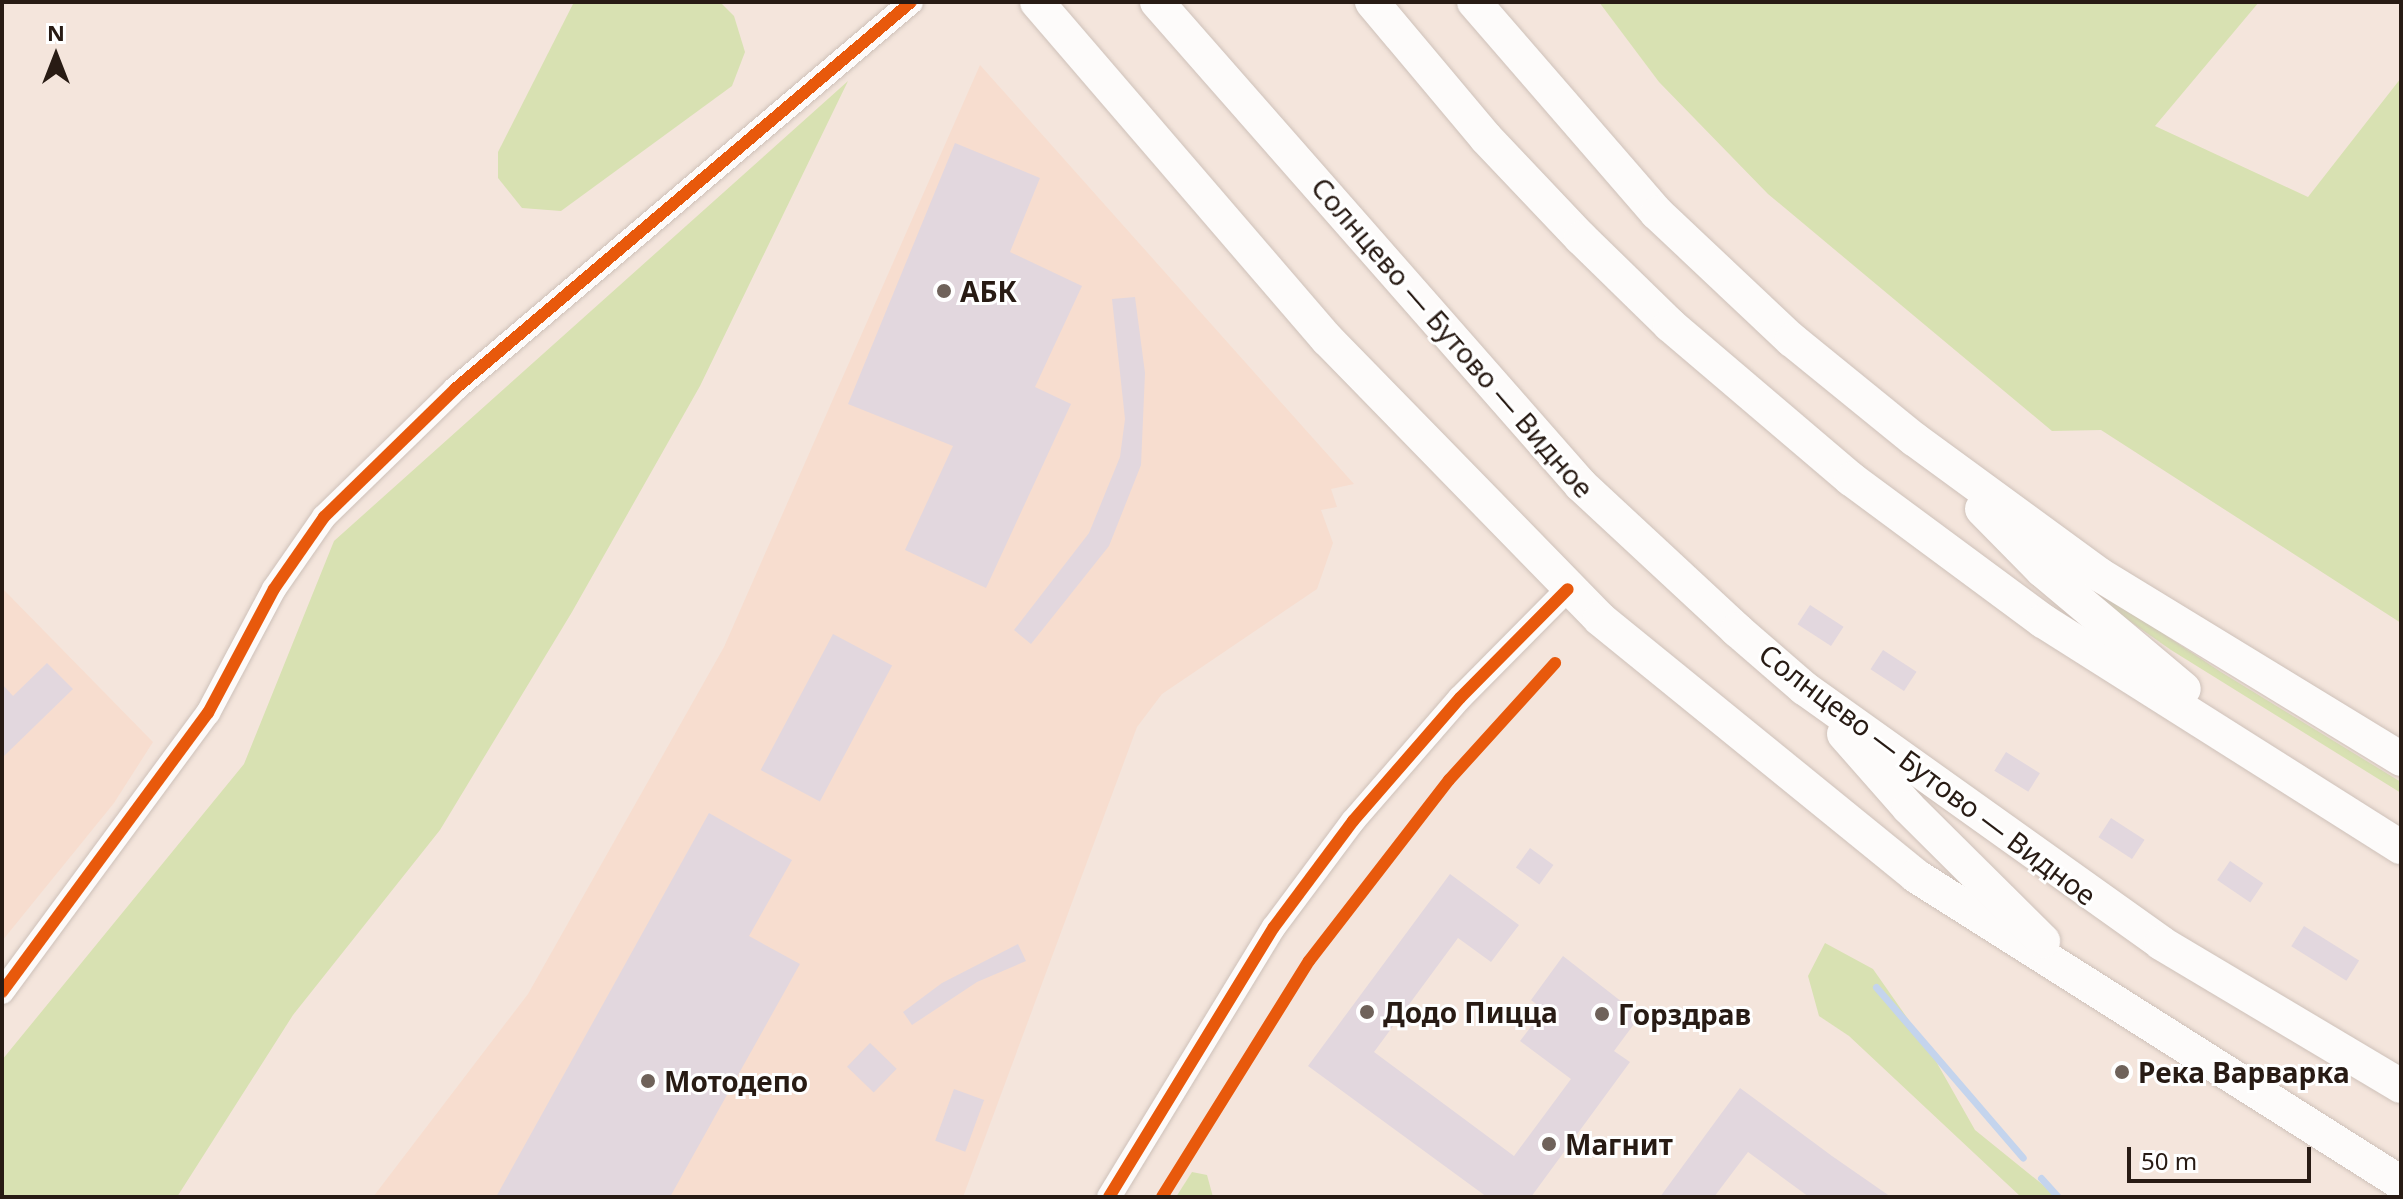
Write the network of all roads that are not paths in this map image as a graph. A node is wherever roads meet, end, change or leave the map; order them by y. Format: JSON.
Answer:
{"nodes":[{"id":1,"x":911,"y":2,"type":"edge"},
{"id":2,"x":1037,"y":2,"type":"edge"},
{"id":3,"x":1157,"y":2,"type":"edge"},
{"id":4,"x":1372,"y":2,"type":"edge"},
{"id":5,"x":1474,"y":2,"type":"edge"},
{"id":6,"x":1914,"y":439,"type":"junction"},
{"id":7,"x":1568,"y":589,"type":"junction"},
{"id":8,"x":1804,"y":688,"type":"junction"},
{"id":9,"x":2401,"y":759,"type":"edge"},
{"id":10,"x":2306,"y":787,"type":"junction"},
{"id":11,"x":2401,"y":847,"type":"edge"},
{"id":12,"x":2088,"y":986,"type":"junction"},
{"id":13,"x":2,"y":992,"type":"edge"},
{"id":14,"x":2401,"y":1086,"type":"edge"},
{"id":15,"x":2401,"y":1183,"type":"edge"},
{"id":16,"x":1109,"y":1197,"type":"edge"}],
"edges":[{"from":1,"to":13,"type":"street"},
{"from":2,"to":7,"type":"main road"},
{"from":3,"to":8,"type":"main road","name":"Солнцево — Бутово — Видное"},
{"from":4,"to":10,"type":"main road"},
{"from":5,"to":6,"type":"main road"},
{"from":6,"to":9,"type":"main road"},
{"from":6,"to":10,"type":"main road"},
{"from":7,"to":12,"type":"main road"},
{"from":7,"to":16,"type":"street"},
{"from":8,"to":12,"type":"main road"},
{"from":8,"to":14,"type":"main road","name":"Солнцево — Бутово — Видное"},
{"from":10,"to":11,"type":"main road"},
{"from":12,"to":15,"type":"main road"}]}
